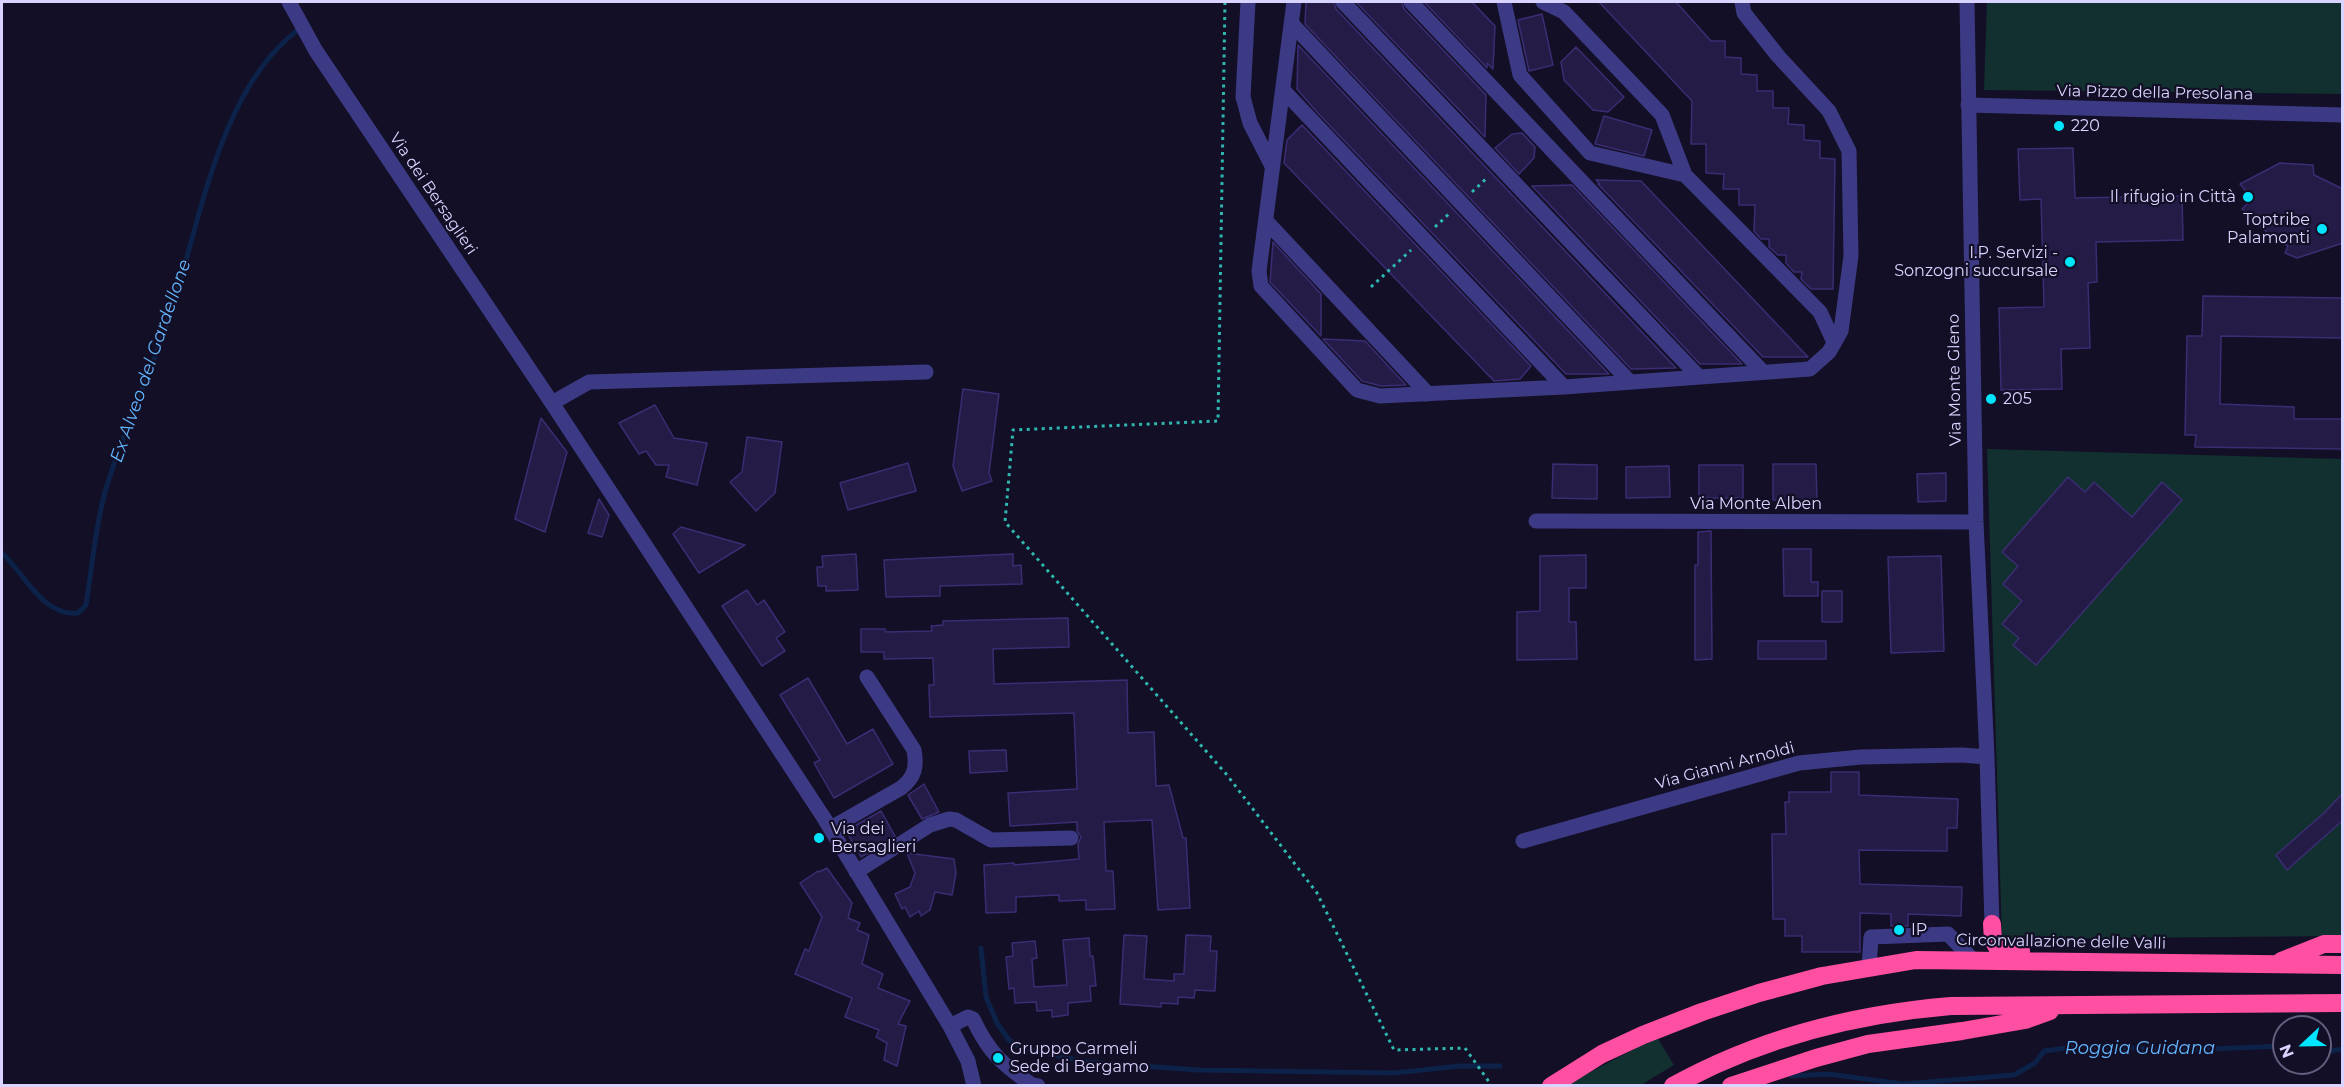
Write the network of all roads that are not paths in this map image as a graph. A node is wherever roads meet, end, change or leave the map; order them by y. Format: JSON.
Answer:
{"nodes":[{"id":1,"x":289,"y":2,"type":"edge"},
{"id":2,"x":1248,"y":2,"type":"edge"},
{"id":3,"x":1294,"y":2,"type":"edge"},
{"id":4,"x":1343,"y":2,"type":"edge"},
{"id":5,"x":1411,"y":2,"type":"edge"},
{"id":6,"x":1504,"y":2,"type":"edge"},
{"id":7,"x":1543,"y":2,"type":"edge"},
{"id":8,"x":1967,"y":2,"type":"edge"},
{"id":9,"x":1740,"y":5,"type":"edge"},
{"id":10,"x":1292,"y":24,"type":"junction"},
{"id":11,"x":1283,"y":90,"type":"junction"},
{"id":12,"x":1968,"y":105,"type":"junction"},
{"id":13,"x":2343,"y":115,"type":"edge"},
{"id":14,"x":1273,"y":167,"type":"junction"},
{"id":15,"x":1685,"y":175,"type":"junction"},
{"id":16,"x":1266,"y":221,"type":"junction"},
{"id":17,"x":1834,"y":342,"type":"junction"},
{"id":18,"x":926,"y":372,"type":"dead end"},
{"id":19,"x":1763,"y":372,"type":"junction"},
{"id":20,"x":1698,"y":376,"type":"junction"},
{"id":21,"x":1630,"y":382,"type":"junction"},
{"id":22,"x":1564,"y":387,"type":"junction"},
{"id":23,"x":1428,"y":394,"type":"junction"},
{"id":24,"x":552,"y":403,"type":"junction"},
{"id":25,"x":1536,"y":521,"type":"dead end"},
{"id":26,"x":1976,"y":522,"type":"junction"},
{"id":27,"x":867,"y":677,"type":"dead end"},
{"id":28,"x":1982,"y":757,"type":"junction"},
{"id":29,"x":831,"y":828,"type":"junction"},
{"id":30,"x":1071,"y":838,"type":"dead end"},
{"id":31,"x":1523,"y":841,"type":"dead end"},
{"id":32,"x":856,"y":872,"type":"junction"},
{"id":33,"x":1992,"y":924,"type":"joint"},
{"id":34,"x":2343,"y":944,"type":"edge"},
{"id":35,"x":1973,"y":960,"type":"junction"},
{"id":36,"x":2119,"y":963,"type":"junction"},
{"id":37,"x":2271,"y":964,"type":"junction"},
{"id":38,"x":2343,"y":965,"type":"edge"},
{"id":39,"x":1869,"y":968,"type":"junction"},
{"id":40,"x":2343,"y":1002,"type":"edge"},
{"id":41,"x":2066,"y":1005,"type":"junction"},
{"id":42,"x":950,"y":1026,"type":"junction"},
{"id":43,"x":1782,"y":1069,"type":"junction"},
{"id":44,"x":974,"y":1086,"type":"edge"},
{"id":45,"x":1038,"y":1086,"type":"edge"},
{"id":46,"x":1551,"y":1086,"type":"edge"},
{"id":47,"x":1673,"y":1086,"type":"edge"},
{"id":48,"x":1731,"y":1086,"type":"edge"},
{"id":49,"x":1747,"y":1086,"type":"edge"}],
"edges":[{"from":1,"to":24,"type":"street","name":"Via dei Bersaglieri"},
{"from":2,"to":14,"type":"street"},
{"from":3,"to":10,"type":"street"},
{"from":4,"to":20,"type":"street"},
{"from":5,"to":19,"type":"street"},
{"from":6,"to":15,"type":"street"},
{"from":7,"to":15,"type":"street"},
{"from":8,"to":12,"type":"street","name":"Via Monte Gleno"},
{"from":9,"to":17,"type":"street"},
{"from":10,"to":11,"type":"street"},
{"from":10,"to":21,"type":"street"},
{"from":11,"to":14,"type":"street"},
{"from":11,"to":22,"type":"street"},
{"from":12,"to":13,"type":"street","name":"Via Pizzo della Presolana"},
{"from":12,"to":26,"type":"street","name":"Via Monte Gleno"},
{"from":14,"to":16,"type":"street"},
{"from":15,"to":17,"type":"street"},
{"from":16,"to":23,"type":"street"},
{"from":16,"to":23,"type":"street"},
{"from":17,"to":19,"type":"street"},
{"from":18,"to":24,"type":"street"},
{"from":19,"to":20,"type":"street"},
{"from":20,"to":21,"type":"street"},
{"from":21,"to":22,"type":"street"},
{"from":22,"to":23,"type":"street"},
{"from":24,"to":29,"type":"street","name":"Via dei Bersaglieri"},
{"from":25,"to":26,"type":"street","name":"Via Monte Alben"},
{"from":26,"to":28,"type":"street","name":"Via Monte Gleno"},
{"from":27,"to":29,"type":"street"},
{"from":28,"to":31,"type":"street","name":"Via Gianni Arnoldi"},
{"from":28,"to":33,"type":"street","name":"Via Monte Gleno"},
{"from":29,"to":32,"type":"street","name":"Via dei Bersaglieri"},
{"from":30,"to":32,"type":"street"},
{"from":32,"to":42,"type":"street","name":"Via dei Bersaglieri"},
{"from":33,"to":36,"type":"highway"},
{"from":34,"to":37,"type":"highway"},
{"from":35,"to":36,"type":"highway","name":"Circonvallazione delle Valli"},
{"from":35,"to":39,"type":"highway","name":"Circonvallazione delle Valli"},
{"from":35,"to":39,"type":"street"},
{"from":36,"to":37,"type":"highway","name":"Circonvallazione delle Valli"},
{"from":37,"to":38,"type":"highway","name":"Circonvallazione delle Valli"},
{"from":39,"to":46,"type":"highway","name":"Circonvallazione delle Valli"},
{"from":40,"to":41,"type":"highway"},
{"from":41,"to":43,"type":"highway"},
{"from":41,"to":47,"type":"highway"},
{"from":42,"to":44,"type":"street","name":"Via dei Bersaglieri"},
{"from":42,"to":45,"type":"street"},
{"from":43,"to":48,"type":"highway"},
{"from":43,"to":49,"type":"highway"}]}
